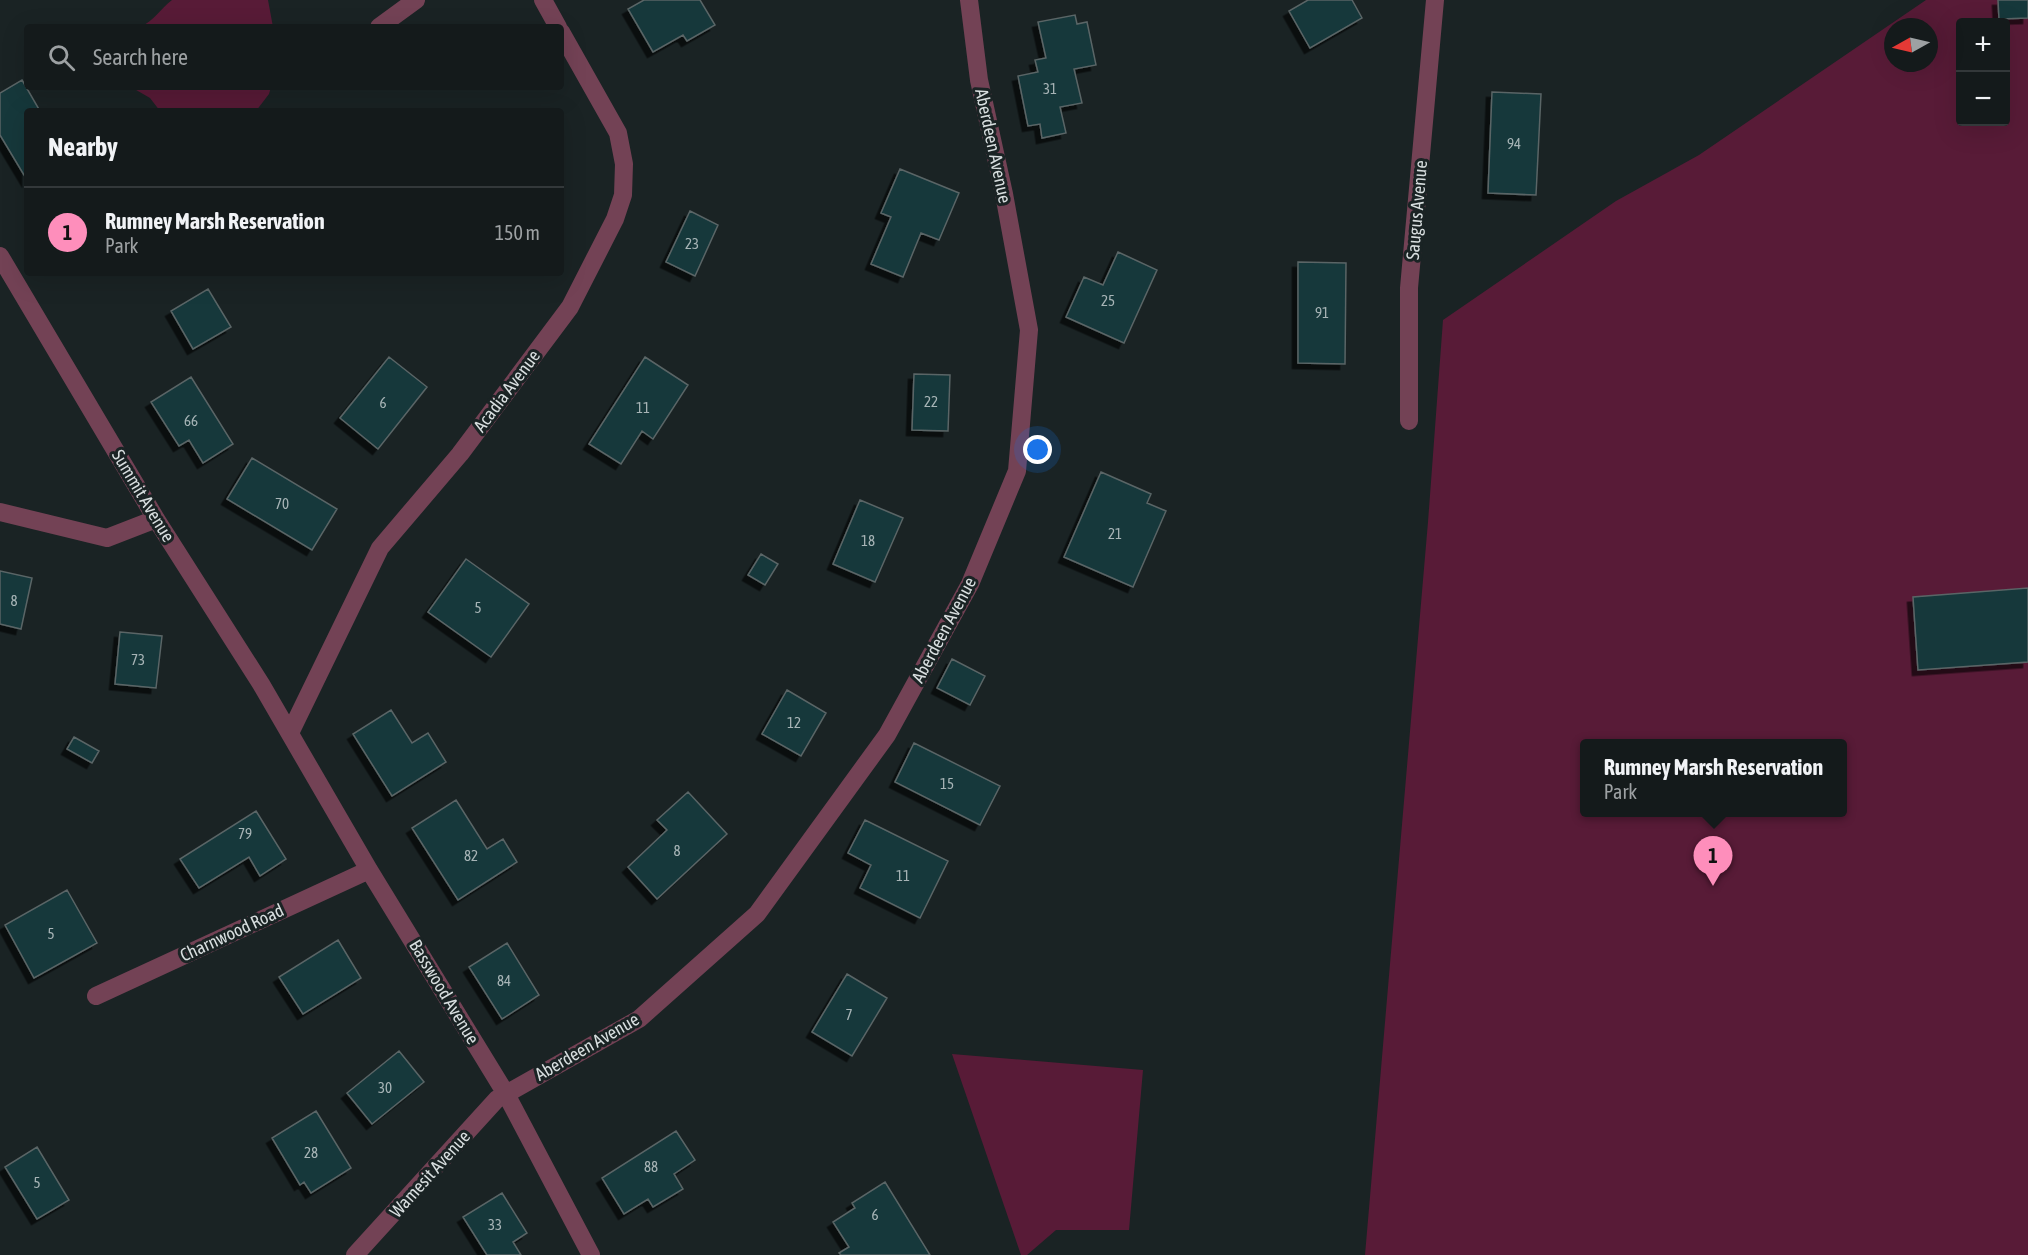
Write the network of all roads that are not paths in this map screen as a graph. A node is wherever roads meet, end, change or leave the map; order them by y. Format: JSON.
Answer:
{"nodes":[{"id":1,"x":416,"y":0,"type":"edge"},
{"id":2,"x":543,"y":0,"type":"edge"},
{"id":3,"x":969,"y":0,"type":"edge"},
{"id":4,"x":1435,"y":0,"type":"edge"},
{"id":5,"x":383,"y":24,"type":"edge"},
{"id":6,"x":556,"y":24,"type":"edge"},
{"id":7,"x":564,"y":37,"type":"edge"},
{"id":8,"x":0,"y":256,"type":"edge"},
{"id":9,"x":1409,"y":421,"type":"dead end"},
{"id":10,"x":0,"y":512,"type":"edge"},
{"id":11,"x":156,"y":519,"type":"junction"},
{"id":12,"x":290,"y":734,"type":"junction"},
{"id":13,"x":369,"y":870,"type":"junction"},
{"id":14,"x":96,"y":996,"type":"dead end"},
{"id":15,"x":506,"y":1094,"type":"junction"},
{"id":16,"x":355,"y":1255,"type":"edge"},
{"id":17,"x":591,"y":1255,"type":"edge"}],
"edges":[{"from":1,"to":5,"type":"street"},
{"from":2,"to":6,"type":"street"},
{"from":3,"to":15,"type":"street","name":"Aberdeen Avenue"},
{"from":4,"to":9,"type":"street","name":"Saugus Avenue"},
{"from":7,"to":12,"type":"street","name":"Acadia Avenue"},
{"from":8,"to":11,"type":"street","name":"Summit Avenue"},
{"from":10,"to":11,"type":"street"},
{"from":11,"to":12,"type":"street","name":"Summit Avenue"},
{"from":12,"to":13,"type":"street","name":"Basswood Avenue"},
{"from":13,"to":14,"type":"street","name":"Charnwood Road"},
{"from":13,"to":15,"type":"street","name":"Basswood Avenue"},
{"from":15,"to":16,"type":"street","name":"Wamesit Avenue"},
{"from":15,"to":17,"type":"street","name":"Basswood Avenue"}]}
